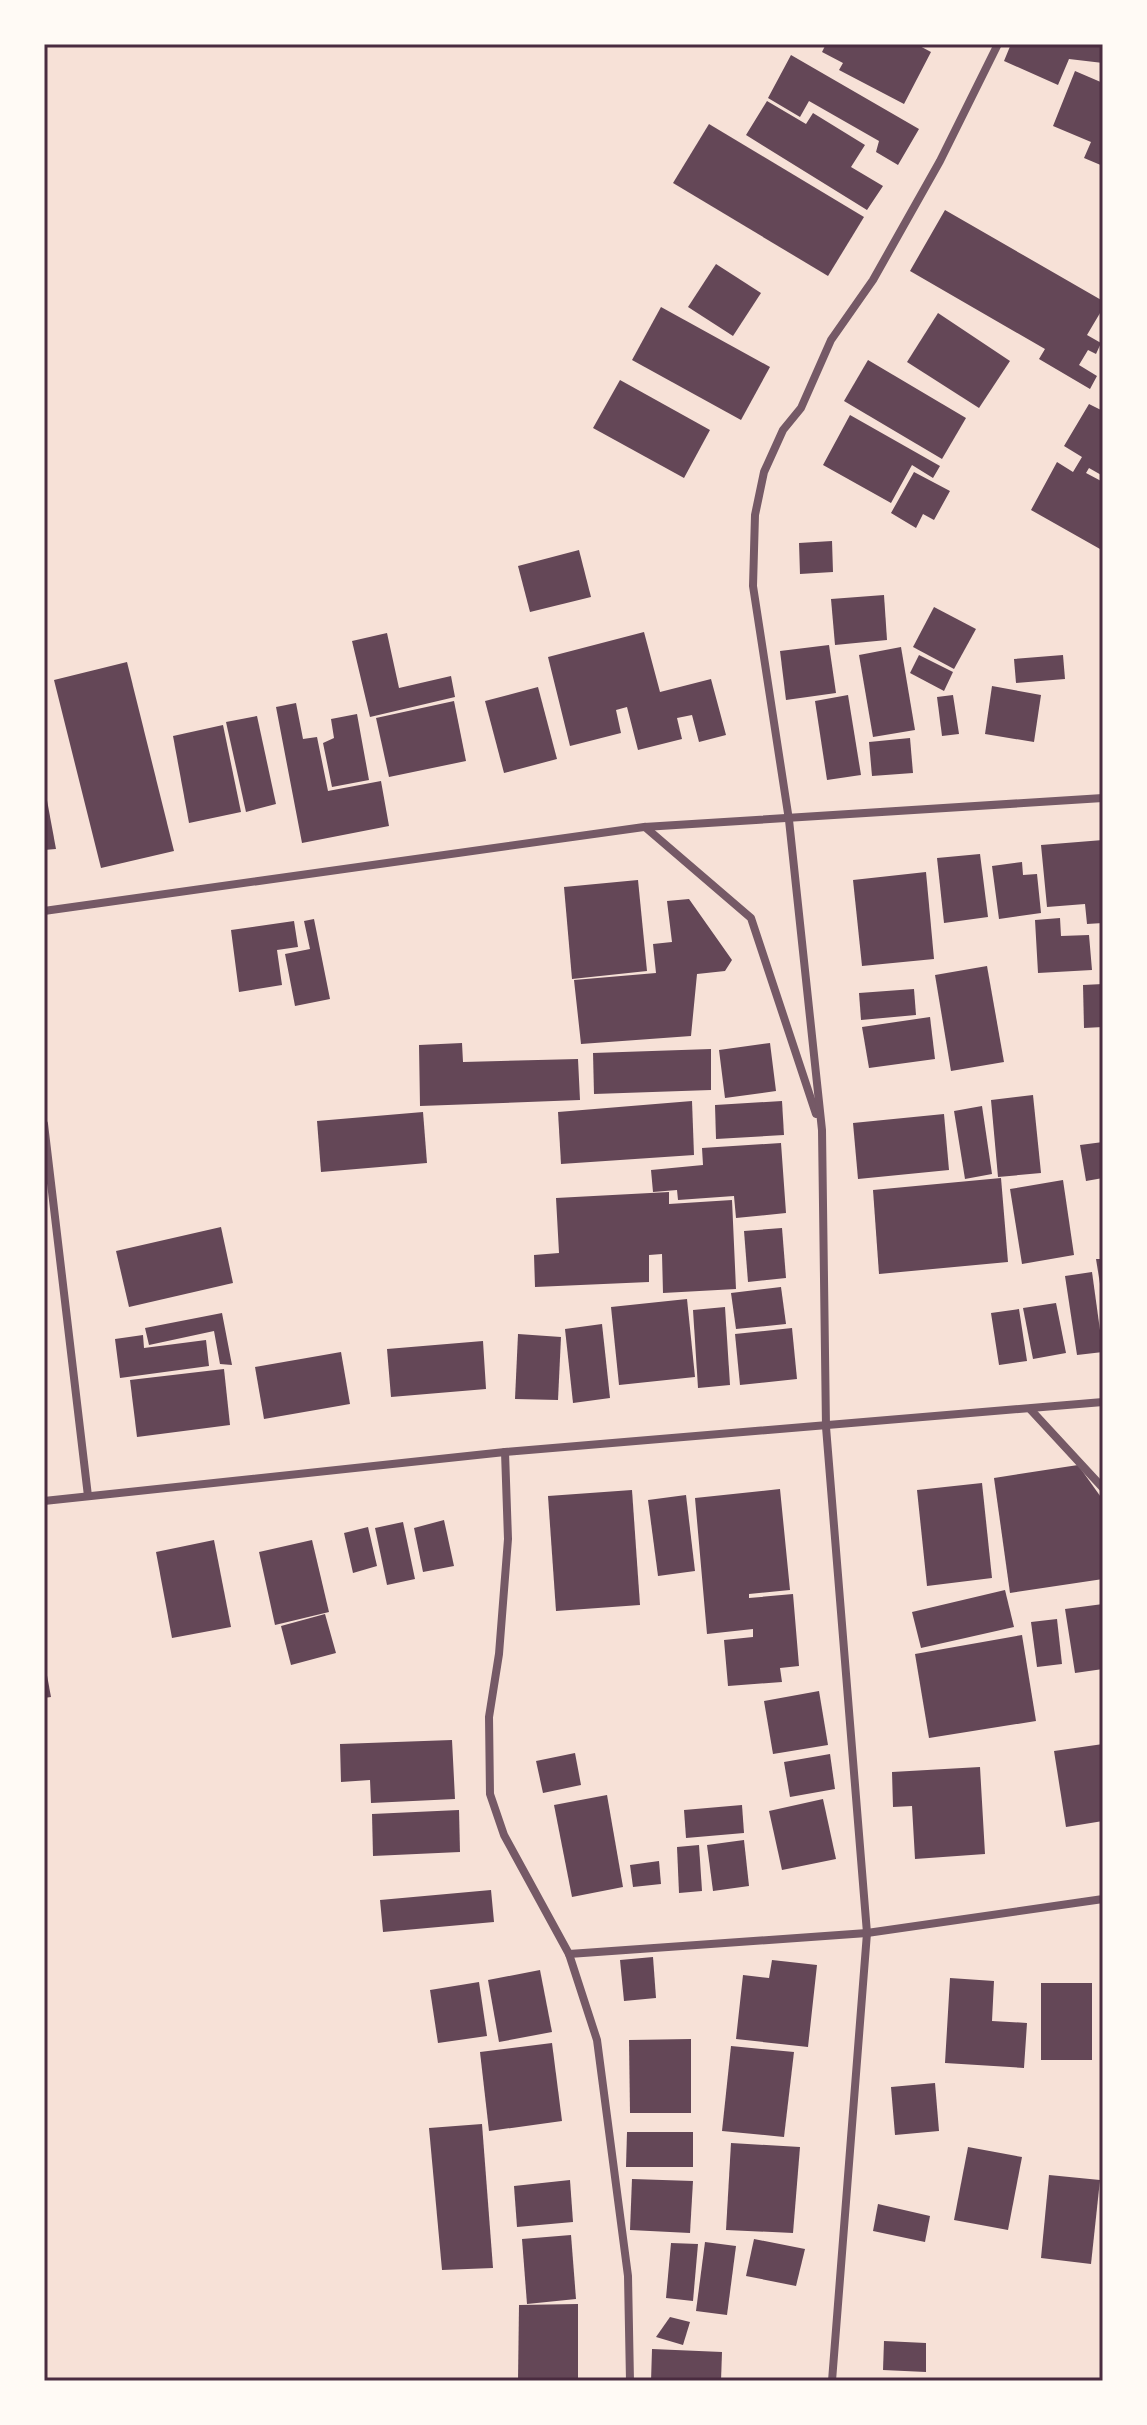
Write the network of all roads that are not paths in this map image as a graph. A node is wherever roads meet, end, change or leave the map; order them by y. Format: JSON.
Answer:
{"nodes":[{"id":1,"x":998,"y":44,"type":"edge"},
{"id":2,"x":1103,"y":798,"type":"edge"},
{"id":3,"x":789,"y":820,"type":"junction"},
{"id":4,"x":644,"y":827,"type":"junction"},
{"id":5,"x":44,"y":911,"type":"edge"},
{"id":6,"x":44,"y":1124,"type":"edge"},
{"id":7,"x":822,"y":1130,"type":"junction"},
{"id":8,"x":1103,"y":1402,"type":"edge"},
{"id":9,"x":1030,"y":1409,"type":"junction"},
{"id":10,"x":826,"y":1427,"type":"junction"},
{"id":11,"x":505,"y":1452,"type":"junction"},
{"id":12,"x":1103,"y":1488,"type":"edge"},
{"id":13,"x":88,"y":1496,"type":"junction"},
{"id":14,"x":44,"y":1501,"type":"edge"},
{"id":15,"x":1103,"y":1899,"type":"edge"},
{"id":16,"x":867,"y":1933,"type":"junction"},
{"id":17,"x":569,"y":1954,"type":"junction"},
{"id":18,"x":630,"y":2381,"type":"edge"},
{"id":19,"x":832,"y":2381,"type":"edge"}],
"edges":[{"from":1,"to":3,"type":"street"},
{"from":2,"to":3,"type":"street"},
{"from":3,"to":4,"type":"street"},
{"from":3,"to":7,"type":"street"},
{"from":4,"to":5,"type":"street"},
{"from":4,"to":7,"type":"street"},
{"from":6,"to":13,"type":"street"},
{"from":7,"to":10,"type":"street"},
{"from":8,"to":9,"type":"street"},
{"from":9,"to":10,"type":"street"},
{"from":9,"to":12,"type":"street"},
{"from":10,"to":11,"type":"street"},
{"from":10,"to":16,"type":"street"},
{"from":11,"to":13,"type":"street"},
{"from":11,"to":17,"type":"street"},
{"from":13,"to":14,"type":"street"},
{"from":15,"to":16,"type":"street"},
{"from":16,"to":17,"type":"street"},
{"from":16,"to":19,"type":"street"},
{"from":17,"to":18,"type":"street"}]}
